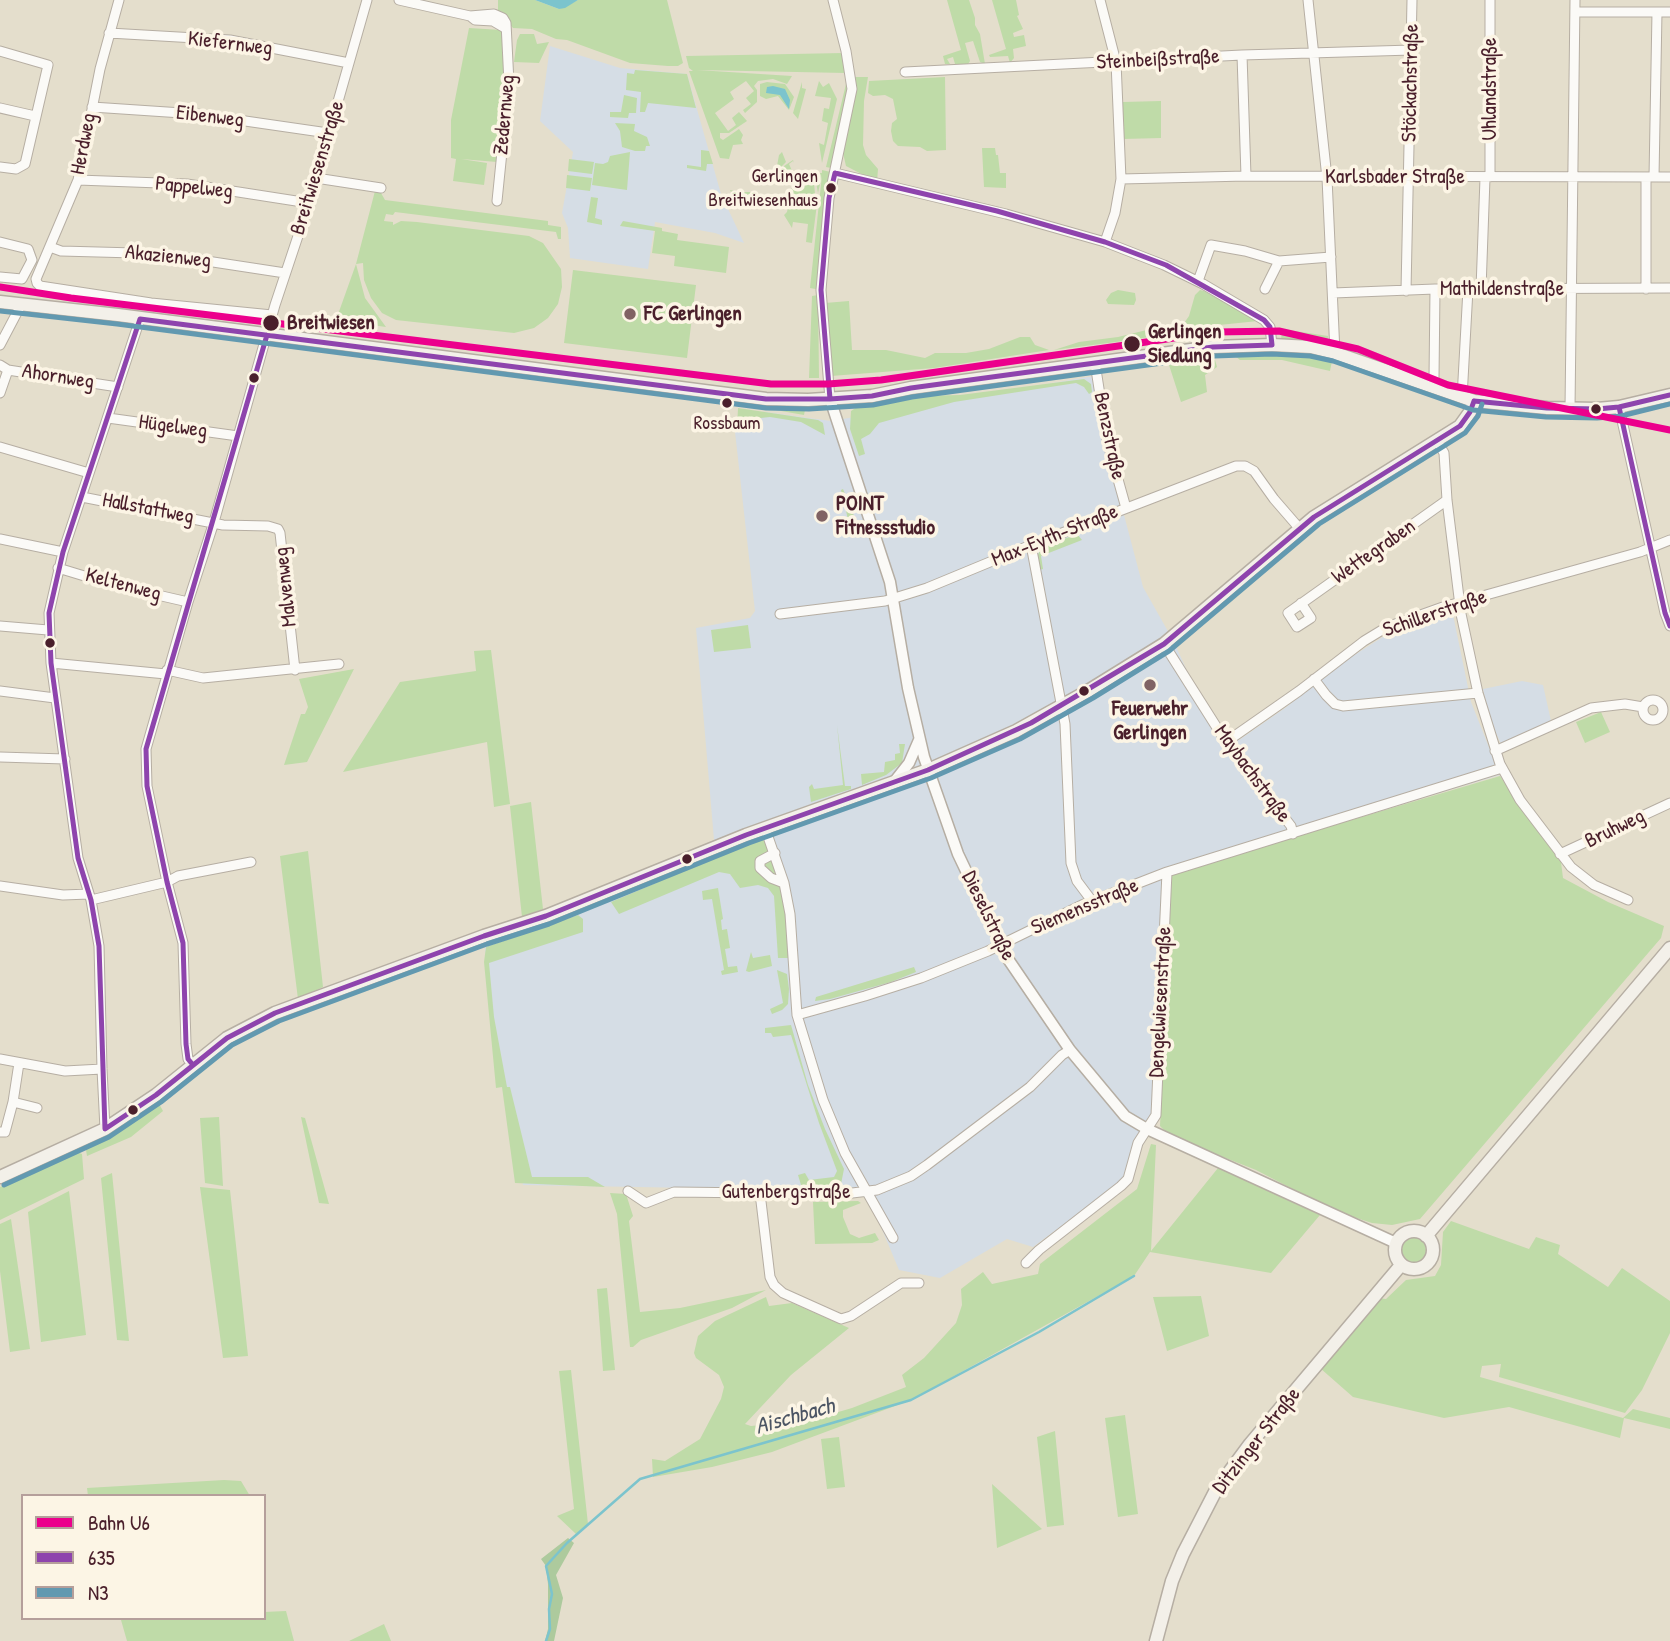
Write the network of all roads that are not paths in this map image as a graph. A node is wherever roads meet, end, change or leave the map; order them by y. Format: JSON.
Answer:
{"nodes":[{"id":1,"x":119,"y":0,"type":"edge"},
{"id":2,"x":367,"y":0,"type":"edge"},
{"id":3,"x":399,"y":0,"type":"edge"},
{"id":4,"x":833,"y":0,"type":"edge"},
{"id":5,"x":1100,"y":0,"type":"edge"},
{"id":6,"x":1308,"y":0,"type":"edge"},
{"id":7,"x":1412,"y":0,"type":"edge"},
{"id":8,"x":1490,"y":0,"type":"edge"},
{"id":9,"x":1575,"y":0,"type":"edge"},
{"id":10,"x":1575,"y":12,"type":"junction"},
{"id":11,"x":1657,"y":12,"type":"junction"},
{"id":12,"x":1670,"y":12,"type":"edge"},
{"id":13,"x":109,"y":33,"type":"junction"},
{"id":14,"x":1412,"y":50,"type":"junction"},
{"id":15,"x":0,"y":51,"type":"edge"},
{"id":16,"x":1315,"y":52,"type":"junction"},
{"id":17,"x":1242,"y":55,"type":"junction"},
{"id":18,"x":1116,"y":62,"type":"junction"},
{"id":19,"x":349,"y":63,"type":"junction"},
{"id":20,"x":905,"y":72,"type":"dead end"},
{"id":21,"x":92,"y":107,"type":"junction"},
{"id":22,"x":0,"y":108,"type":"edge"},
{"id":23,"x":35,"y":116,"type":"junction"},
{"id":24,"x":328,"y":133,"type":"junction"},
{"id":25,"x":0,"y":167,"type":"edge"},
{"id":26,"x":835,"y":173,"type":"junction"},
{"id":27,"x":1246,"y":176,"type":"junction"},
{"id":28,"x":1409,"y":177,"type":"junction"},
{"id":29,"x":1488,"y":177,"type":"junction"},
{"id":30,"x":1650,"y":177,"type":"junction"},
{"id":31,"x":1670,"y":177,"type":"edge"},
{"id":32,"x":316,"y":178,"type":"junction"},
{"id":33,"x":1327,"y":178,"type":"junction"},
{"id":34,"x":1573,"y":178,"type":"junction"},
{"id":35,"x":1121,"y":179,"type":"junction"},
{"id":36,"x":78,"y":180,"type":"junction"},
{"id":37,"x":381,"y":188,"type":"dead end"},
{"id":38,"x":496,"y":201,"type":"dead end"},
{"id":39,"x":309,"y":203,"type":"junction"},
{"id":40,"x":0,"y":242,"type":"edge"},
{"id":41,"x":1105,"y":242,"type":"junction"},
{"id":42,"x":50,"y":247,"type":"junction"},
{"id":43,"x":1331,"y":257,"type":"junction"},
{"id":44,"x":1279,"y":261,"type":"junction"},
{"id":45,"x":285,"y":274,"type":"junction"},
{"id":46,"x":0,"y":278,"type":"edge"},
{"id":47,"x":1198,"y":281,"type":"junction"},
{"id":48,"x":1670,"y":288,"type":"edge"},
{"id":49,"x":1265,"y":289,"type":"dead end"},
{"id":50,"x":1435,"y":289,"type":"junction"},
{"id":51,"x":1468,"y":289,"type":"junction"},
{"id":52,"x":1481,"y":289,"type":"junction"},
{"id":53,"x":1570,"y":289,"type":"junction"},
{"id":54,"x":1646,"y":289,"type":"junction"},
{"id":55,"x":1406,"y":291,"type":"junction"},
{"id":56,"x":1333,"y":293,"type":"junction"},
{"id":57,"x":0,"y":302,"type":"edge"},
{"id":58,"x":21,"y":304,"type":"junction"},
{"id":59,"x":272,"y":315,"type":"junction"},
{"id":60,"x":140,"y":319,"type":"junction"},
{"id":61,"x":267,"y":335,"type":"junction"},
{"id":62,"x":0,"y":345,"type":"edge"},
{"id":63,"x":1272,"y":345,"type":"junction"},
{"id":64,"x":1335,"y":353,"type":"junction"},
{"id":65,"x":1095,"y":363,"type":"junction"},
{"id":66,"x":4,"y":367,"type":"edge"},
{"id":67,"x":118,"y":387,"type":"junction"},
{"id":68,"x":1432,"y":387,"type":"junction"},
{"id":69,"x":0,"y":393,"type":"edge"},
{"id":70,"x":1670,"y":395,"type":"edge"},
{"id":71,"x":830,"y":399,"type":"junction"},
{"id":72,"x":1468,"y":400,"type":"junction"},
{"id":73,"x":1619,"y":407,"type":"junction"},
{"id":74,"x":1570,"y":409,"type":"junction"},
{"id":75,"x":108,"y":418,"type":"junction"},
{"id":76,"x":238,"y":436,"type":"junction"},
{"id":77,"x":1437,"y":441,"type":"junction"},
{"id":78,"x":0,"y":447,"type":"edge"},
{"id":79,"x":89,"y":473,"type":"junction"},
{"id":80,"x":82,"y":497,"type":"junction"},
{"id":81,"x":1447,"y":500,"type":"junction"},
{"id":82,"x":1126,"y":508,"type":"junction"},
{"id":83,"x":214,"y":522,"type":"junction"},
{"id":84,"x":1300,"y":529,"type":"junction"},
{"id":85,"x":0,"y":539,"type":"edge"},
{"id":86,"x":1670,"y":540,"type":"edge"},
{"id":87,"x":1031,"y":545,"type":"junction"},
{"id":88,"x":1651,"y":548,"type":"junction"},
{"id":89,"x":63,"y":552,"type":"junction"},
{"id":90,"x":58,"y":568,"type":"junction"},
{"id":91,"x":894,"y":598,"type":"junction"},
{"id":92,"x":187,"y":602,"type":"junction"},
{"id":93,"x":1301,"y":603,"type":"dead end"},
{"id":94,"x":1460,"y":603,"type":"junction"},
{"id":95,"x":780,"y":614,"type":"dead end"},
{"id":96,"x":0,"y":626,"type":"edge"},
{"id":97,"x":1670,"y":626,"type":"edge"},
{"id":98,"x":48,"y":630,"type":"junction"},
{"id":99,"x":1164,"y":643,"type":"junction"},
{"id":100,"x":51,"y":663,"type":"junction"},
{"id":101,"x":339,"y":664,"type":"dead end"},
{"id":102,"x":295,"y":670,"type":"junction"},
{"id":103,"x":167,"y":672,"type":"junction"},
{"id":104,"x":1314,"y":679,"type":"junction"},
{"id":105,"x":0,"y":691,"type":"edge"},
{"id":106,"x":1478,"y":693,"type":"junction"},
{"id":107,"x":55,"y":698,"type":"junction"},
{"id":108,"x":1060,"y":707,"type":"junction"},
{"id":109,"x":1643,"y":707,"type":"dead end"},
{"id":110,"x":919,"y":740,"type":"junction"},
{"id":111,"x":1226,"y":742,"type":"junction"},
{"id":112,"x":1495,"y":751,"type":"junction"},
{"id":113,"x":0,"y":757,"type":"edge"},
{"id":114,"x":65,"y":759,"type":"junction"},
{"id":115,"x":1502,"y":768,"type":"junction"},
{"id":116,"x":928,"y":770,"type":"junction"},
{"id":117,"x":894,"y":782,"type":"junction"},
{"id":118,"x":1670,"y":803,"type":"edge"},
{"id":119,"x":765,"y":828,"type":"junction"},
{"id":120,"x":1293,"y":834,"type":"junction"},
{"id":121,"x":775,"y":853,"type":"junction"},
{"id":122,"x":1560,"y":854,"type":"junction"},
{"id":123,"x":251,"y":862,"type":"dead end"},
{"id":124,"x":1167,"y":872,"type":"junction"},
{"id":125,"x":167,"y":882,"type":"junction"},
{"id":126,"x":784,"y":883,"type":"junction"},
{"id":127,"x":0,"y":886,"type":"edge"},
{"id":128,"x":90,"y":897,"type":"junction"},
{"id":129,"x":1628,"y":900,"type":"dead end"},
{"id":130,"x":1092,"y":901,"type":"junction"},
{"id":131,"x":1000,"y":944,"type":"junction"},
{"id":132,"x":1670,"y":948,"type":"edge"},
{"id":133,"x":797,"y":1015,"type":"junction"},
{"id":134,"x":1070,"y":1049,"type":"junction"},
{"id":135,"x":0,"y":1059,"type":"edge"},
{"id":136,"x":19,"y":1063,"type":"junction"},
{"id":137,"x":193,"y":1065,"type":"junction"},
{"id":138,"x":102,"y":1069,"type":"junction"},
{"id":139,"x":13,"y":1102,"type":"junction"},
{"id":140,"x":37,"y":1108,"type":"dead end"},
{"id":141,"x":106,"y":1129,"type":"junction"},
{"id":142,"x":1147,"y":1129,"type":"junction"},
{"id":143,"x":0,"y":1132,"type":"edge"},
{"id":144,"x":0,"y":1177,"type":"edge"},
{"id":145,"x":628,"y":1191,"type":"dead end"},
{"id":146,"x":867,"y":1191,"type":"junction"},
{"id":147,"x":760,"y":1193,"type":"junction"},
{"id":148,"x":1426,"y":1236,"type":"junction"},
{"id":149,"x":893,"y":1238,"type":"dead end"},
{"id":150,"x":1396,"y":1243,"type":"junction"},
{"id":151,"x":1026,"y":1262,"type":"dead end"},
{"id":152,"x":1401,"y":1265,"type":"junction"},
{"id":153,"x":919,"y":1283,"type":"dead end"},
{"id":154,"x":1156,"y":1641,"type":"edge"}],
"edges":[{"from":1,"to":13,"type":"street","name":"Herdweg"},
{"from":2,"to":19,"type":"street","name":"Breitwiesenstraße"},
{"from":3,"to":38,"type":"street","name":"Zedernweg"},
{"from":4,"to":26,"type":"street"},
{"from":5,"to":18,"type":"street"},
{"from":6,"to":16,"type":"street"},
{"from":7,"to":14,"type":"street","name":"Stöckachstraße"},
{"from":8,"to":29,"type":"street","name":"Uhlandstraße"},
{"from":9,"to":10,"type":"street"},
{"from":10,"to":11,"type":"street"},
{"from":10,"to":34,"type":"street"},
{"from":11,"to":12,"type":"street"},
{"from":11,"to":30,"type":"street"},
{"from":13,"to":19,"type":"street","name":"Kiefernweg"},
{"from":13,"to":21,"type":"street","name":"Herdweg"},
{"from":14,"to":16,"type":"street","name":"Steinbeißstraße"},
{"from":14,"to":28,"type":"street","name":"Stöckachstraße"},
{"from":15,"to":23,"type":"street"},
{"from":16,"to":17,"type":"street","name":"Steinbeißstraße"},
{"from":16,"to":33,"type":"street"},
{"from":17,"to":18,"type":"street","name":"Steinbeißstraße"},
{"from":17,"to":27,"type":"street"},
{"from":18,"to":20,"type":"street","name":"Steinbeißstraße"},
{"from":18,"to":35,"type":"street"},
{"from":19,"to":24,"type":"street","name":"Breitwiesenstraße"},
{"from":21,"to":24,"type":"street","name":"Eibenweg"},
{"from":21,"to":36,"type":"street","name":"Herdweg"},
{"from":22,"to":23,"type":"street"},
{"from":23,"to":25,"type":"street"},
{"from":24,"to":32,"type":"street","name":"Breitwiesenstraße"},
{"from":26,"to":41,"type":"street"},
{"from":26,"to":71,"type":"street"},
{"from":27,"to":33,"type":"street","name":"Karlsbader Straße"},
{"from":27,"to":35,"type":"street","name":"Karlsbader Straße"},
{"from":28,"to":29,"type":"street","name":"Karlsbader Straße"},
{"from":28,"to":33,"type":"street","name":"Karlsbader Straße"},
{"from":28,"to":55,"type":"street","name":"Stöckachstraße"},
{"from":29,"to":34,"type":"street","name":"Karlsbader Straße"},
{"from":29,"to":52,"type":"street","name":"Uhlandstraße"},
{"from":30,"to":31,"type":"street","name":"Karlsbader Straße"},
{"from":30,"to":34,"type":"street","name":"Karlsbader Straße"},
{"from":30,"to":54,"type":"street"},
{"from":32,"to":37,"type":"street"},
{"from":32,"to":39,"type":"street","name":"Breitwiesenstraße"},
{"from":33,"to":43,"type":"street"},
{"from":34,"to":53,"type":"street"},
{"from":35,"to":41,"type":"street"},
{"from":36,"to":39,"type":"street","name":"Pappelweg"},
{"from":36,"to":42,"type":"street","name":"Herdweg"},
{"from":39,"to":45,"type":"street","name":"Breitwiesenstraße"},
{"from":40,"to":46,"type":"street"},
{"from":41,"to":47,"type":"street"},
{"from":42,"to":45,"type":"street","name":"Akazienweg"},
{"from":42,"to":59,"type":"street","name":"Herdweg"},
{"from":43,"to":44,"type":"street"},
{"from":43,"to":56,"type":"street"},
{"from":44,"to":47,"type":"street"},
{"from":44,"to":49,"type":"street"},
{"from":45,"to":59,"type":"street","name":"Breitwiesenstraße"},
{"from":47,"to":63,"type":"street"},
{"from":48,"to":54,"type":"street","name":"Mathildenstraße"},
{"from":50,"to":51,"type":"street","name":"Mathildenstraße"},
{"from":50,"to":55,"type":"street","name":"Mathildenstraße"},
{"from":50,"to":68,"type":"street"},
{"from":51,"to":52,"type":"street","name":"Mathildenstraße"},
{"from":51,"to":72,"type":"street"},
{"from":52,"to":53,"type":"street","name":"Mathildenstraße"},
{"from":53,"to":54,"type":"street","name":"Mathildenstraße"},
{"from":53,"to":74,"type":"street"},
{"from":55,"to":56,"type":"street","name":"Mathildenstraße"},
{"from":56,"to":64,"type":"street"},
{"from":57,"to":58,"type":"main road"},
{"from":58,"to":60,"type":"main road"},
{"from":58,"to":62,"type":"street","name":"Ahornweg"},
{"from":59,"to":61,"type":"street","name":"Breitwiesenstraße"},
{"from":60,"to":61,"type":"main road"},
{"from":60,"to":67,"type":"street"},
{"from":61,"to":71,"type":"main road"},
{"from":61,"to":76,"type":"street","name":"Breitwiesenstraße"},
{"from":63,"to":64,"type":"main road"},
{"from":63,"to":65,"type":"main road"},
{"from":64,"to":68,"type":"main road"},
{"from":65,"to":71,"type":"main road"},
{"from":65,"to":82,"type":"street","name":"Benzstraße"},
{"from":66,"to":67,"type":"street","name":"Ahornweg"},
{"from":66,"to":69,"type":"street"},
{"from":67,"to":75,"type":"street"},
{"from":68,"to":72,"type":"main road"},
{"from":70,"to":73,"type":"main road"},
{"from":71,"to":91,"type":"street","name":"Dieselstraße"},
{"from":72,"to":74,"type":"main road"},
{"from":72,"to":77,"type":"main road"},
{"from":73,"to":74,"type":"main road"},
{"from":73,"to":88,"type":"street"},
{"from":75,"to":76,"type":"street","name":"Hügelweg"},
{"from":75,"to":79,"type":"street"},
{"from":76,"to":83,"type":"street","name":"Breitwiesenstraße"},
{"from":77,"to":81,"type":"street"},
{"from":77,"to":84,"type":"main road"},
{"from":78,"to":79,"type":"street"},
{"from":79,"to":80,"type":"street"},
{"from":80,"to":83,"type":"street","name":"Hallstattweg"},
{"from":80,"to":89,"type":"street"},
{"from":81,"to":93,"type":"street","name":"Wettegraben"},
{"from":81,"to":94,"type":"street"},
{"from":82,"to":84,"type":"street","name":"Max-Eyth-Straße"},
{"from":82,"to":87,"type":"street","name":"Max-Eyth-Straße"},
{"from":83,"to":92,"type":"street","name":"Breitwiesenstraße"},
{"from":83,"to":102,"type":"street","name":"Malvenweg"},
{"from":84,"to":99,"type":"main road"},
{"from":85,"to":89,"type":"street"},
{"from":86,"to":88,"type":"street","name":"Schillerstraße"},
{"from":87,"to":91,"type":"street","name":"Max-Eyth-Straße"},
{"from":87,"to":108,"type":"street"},
{"from":88,"to":94,"type":"street","name":"Schillerstraße"},
{"from":88,"to":97,"type":"street"},
{"from":89,"to":90,"type":"street"},
{"from":90,"to":92,"type":"street","name":"Keltenweg"},
{"from":90,"to":98,"type":"street"},
{"from":91,"to":95,"type":"street","name":"Max-Eyth-Straße"},
{"from":91,"to":110,"type":"street","name":"Dieselstraße"},
{"from":92,"to":103,"type":"street","name":"Breitwiesenstraße"},
{"from":94,"to":104,"type":"street","name":"Schillerstraße"},
{"from":94,"to":106,"type":"street"},
{"from":96,"to":98,"type":"street"},
{"from":98,"to":100,"type":"street"},
{"from":99,"to":108,"type":"main road"},
{"from":99,"to":111,"type":"street","name":"Maybachstraße"},
{"from":100,"to":103,"type":"street"},
{"from":100,"to":107,"type":"street"},
{"from":101,"to":102,"type":"street"},
{"from":102,"to":103,"type":"street"},
{"from":103,"to":125,"type":"street","name":"Breitwiesenstraße"},
{"from":104,"to":106,"type":"street"},
{"from":104,"to":111,"type":"street","name":"Schillerstraße"},
{"from":105,"to":107,"type":"street"},
{"from":106,"to":112,"type":"street"},
{"from":107,"to":114,"type":"street"},
{"from":108,"to":116,"type":"main road"},
{"from":108,"to":130,"type":"street"},
{"from":109,"to":112,"type":"street"},
{"from":110,"to":116,"type":"street","name":"Dieselstraße"},
{"from":110,"to":117,"type":"street"},
{"from":111,"to":120,"type":"street","name":"Maybachstraße"},
{"from":112,"to":115,"type":"street"},
{"from":113,"to":114,"type":"street"},
{"from":114,"to":128,"type":"street"},
{"from":115,"to":120,"type":"street","name":"Siemensstraße"},
{"from":115,"to":122,"type":"street"},
{"from":116,"to":117,"type":"main road"},
{"from":116,"to":131,"type":"street","name":"Dieselstraße"},
{"from":117,"to":119,"type":"main road"},
{"from":118,"to":122,"type":"street","name":"Bruhweg"},
{"from":119,"to":121,"type":"street"},
{"from":119,"to":137,"type":"main road"},
{"from":120,"to":124,"type":"street","name":"Siemensstraße"},
{"from":121,"to":126,"type":"street"},
{"from":121,"to":126,"type":"street"},
{"from":122,"to":129,"type":"street"},
{"from":123,"to":125,"type":"street"},
{"from":124,"to":130,"type":"street","name":"Siemensstraße"},
{"from":124,"to":142,"type":"street","name":"Dengelwiesenstraße"},
{"from":125,"to":128,"type":"street"},
{"from":125,"to":137,"type":"street","name":"Breitwiesenstraße"},
{"from":126,"to":133,"type":"street"},
{"from":127,"to":128,"type":"street"},
{"from":128,"to":138,"type":"street"},
{"from":130,"to":131,"type":"street","name":"Siemensstraße"},
{"from":131,"to":133,"type":"street","name":"Siemensstraße"},
{"from":131,"to":134,"type":"street","name":"Dieselstraße"},
{"from":132,"to":148,"type":"main road"},
{"from":133,"to":146,"type":"street"},
{"from":134,"to":142,"type":"street","name":"Dieselstraße"},
{"from":134,"to":146,"type":"street","name":"Gutenbergstraße"},
{"from":135,"to":136,"type":"street"},
{"from":136,"to":138,"type":"street"},
{"from":136,"to":139,"type":"street"},
{"from":137,"to":141,"type":"main road"},
{"from":138,"to":141,"type":"street"},
{"from":139,"to":140,"type":"street"},
{"from":139,"to":143,"type":"street"},
{"from":141,"to":144,"type":"main road"},
{"from":142,"to":150,"type":"street","name":"Dieselstraße"},
{"from":142,"to":151,"type":"street"},
{"from":145,"to":147,"type":"street","name":"Gutenbergstraße"},
{"from":146,"to":147,"type":"street","name":"Gutenbergstraße"},
{"from":146,"to":149,"type":"street"},
{"from":147,"to":153,"type":"street"},
{"from":148,"to":150,"type":"main road"},
{"from":148,"to":152,"type":"main road"},
{"from":150,"to":152,"type":"main road"},
{"from":152,"to":154,"type":"main road","name":"Ditzinger Straße"}]}
